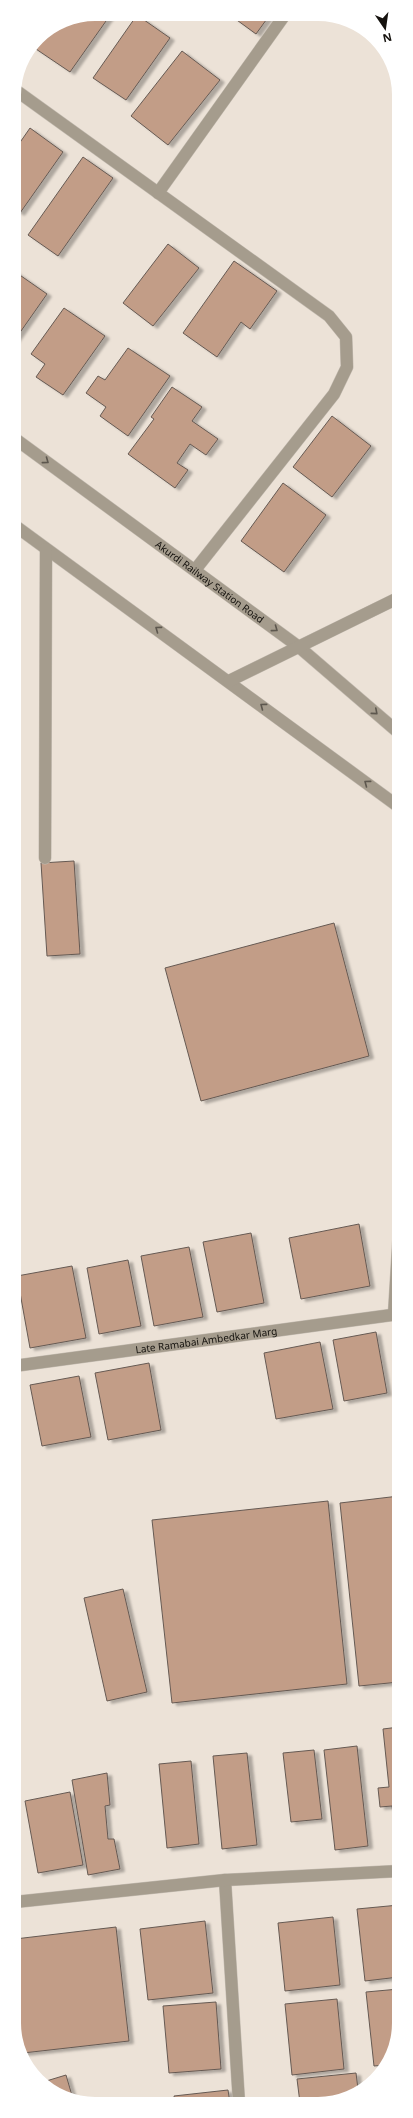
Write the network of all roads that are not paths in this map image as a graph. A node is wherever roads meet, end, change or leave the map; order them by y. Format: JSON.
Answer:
{"nodes":[{"id":1,"x":280,"y":21,"type":"edge"},
{"id":2,"x":21,"y":94,"type":"edge"},
{"id":3,"x":158,"y":193,"type":"junction"},
{"id":4,"x":21,"y":443,"type":"edge"},
{"id":5,"x":21,"y":531,"type":"edge"},
{"id":6,"x":46,"y":549,"type":"junction"},
{"id":7,"x":195,"y":570,"type":"junction"},
{"id":8,"x":392,"y":601,"type":"edge"},
{"id":9,"x":299,"y":647,"type":"junction"},
{"id":10,"x":229,"y":681,"type":"junction"},
{"id":11,"x":392,"y":728,"type":"edge"},
{"id":12,"x":392,"y":803,"type":"edge"},
{"id":13,"x":44,"y":858,"type":"dead end"},
{"id":14,"x":392,"y":1315,"type":"edge"},
{"id":15,"x":21,"y":1365,"type":"edge"},
{"id":16,"x":392,"y":1871,"type":"edge"},
{"id":17,"x":225,"y":1880,"type":"junction"},
{"id":18,"x":21,"y":1901,"type":"edge"},
{"id":19,"x":239,"y":2097,"type":"edge"}],
"edges":[{"from":1,"to":3,"type":"street"},
{"from":2,"to":3,"type":"street"},
{"from":3,"to":7,"type":"street"},
{"from":4,"to":7,"type":"street","name":"Akurdi Railway Station Road","one_way":true},
{"from":5,"to":6,"type":"street"},
{"from":10,"to":6,"type":"street","one_way":true},
{"from":6,"to":13,"type":"street"},
{"from":7,"to":9,"type":"street","name":"Akurdi Railway Station Road","one_way":true},
{"from":8,"to":9,"type":"street"},
{"from":9,"to":10,"type":"street"},
{"from":9,"to":11,"type":"street","name":"Akurdi Railway Station Road","one_way":true},
{"from":12,"to":10,"type":"street","one_way":true},
{"from":14,"to":15,"type":"street","name":"Late Ramabai Ambedkar Marg"},
{"from":16,"to":17,"type":"street"},
{"from":17,"to":18,"type":"street"},
{"from":17,"to":19,"type":"street"}]}
